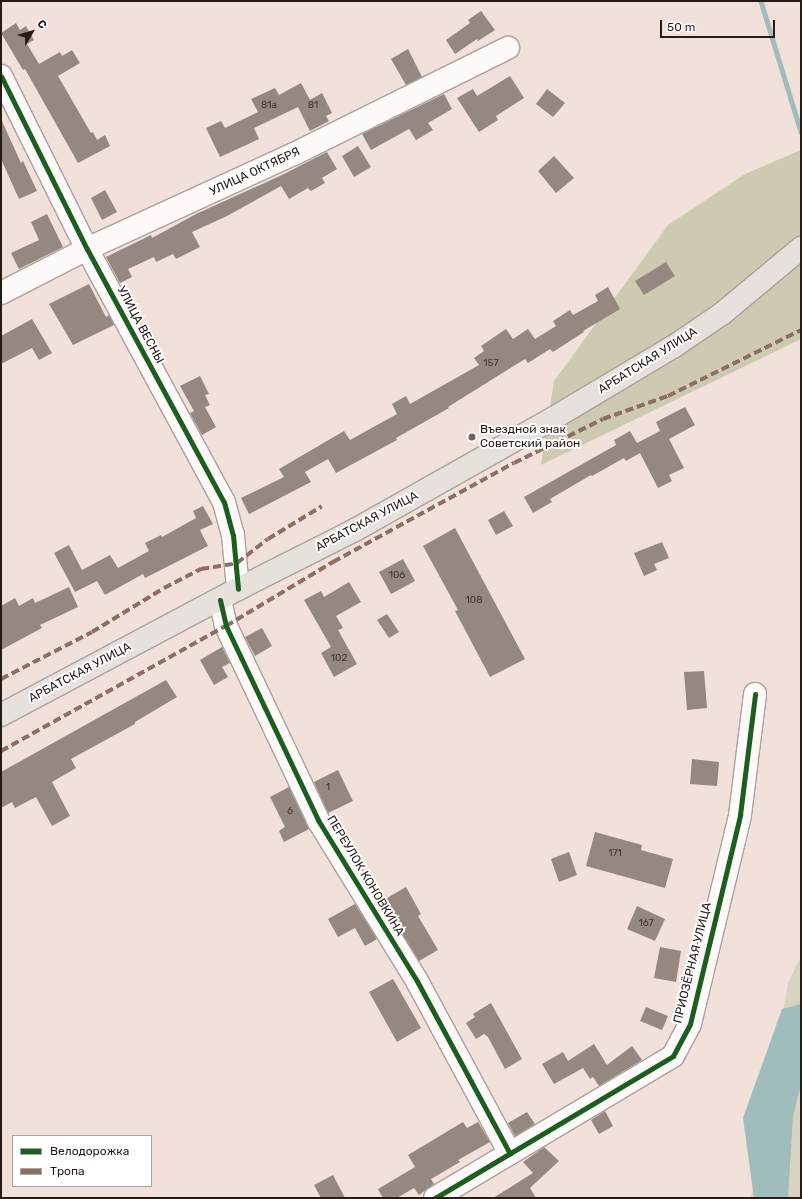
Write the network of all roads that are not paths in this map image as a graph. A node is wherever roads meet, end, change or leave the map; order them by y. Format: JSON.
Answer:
{"nodes":[{"id":1,"x":508,"y":48,"type":"dead end"},
{"id":2,"x":1,"y":76,"type":"edge"},
{"id":3,"x":801,"y":248,"type":"edge"},
{"id":4,"x":87,"y":249,"type":"junction"},
{"id":5,"x":1,"y":293,"type":"edge"},
{"id":6,"x":238,"y":590,"type":"junction"},
{"id":7,"x":220,"y":600,"type":"junction"},
{"id":8,"x":755,"y":694,"type":"dead end"},
{"id":9,"x":1,"y":715,"type":"edge"},
{"id":10,"x":510,"y":1154,"type":"junction"},
{"id":11,"x":435,"y":1198,"type":"edge"}],
"edges":[{"from":1,"to":4,"type":"street","name":"УЛИЦА ОКТЯБРЯ"},
{"from":2,"to":4,"type":"street","name":"УЛИЦА ВЕСНЫ"},
{"from":3,"to":6,"type":"main road","name":"АРБАТСКАЯ УЛИЦА"},
{"from":4,"to":5,"type":"street","name":"УЛИЦА ОКТЯБРЯ"},
{"from":4,"to":6,"type":"street","name":"УЛИЦА ВЕСНЫ"},
{"from":6,"to":7,"type":"main road","name":"АРБАТСКАЯ УЛИЦА"},
{"from":7,"to":9,"type":"main road","name":"АРБАТСКАЯ УЛИЦА"},
{"from":7,"to":10,"type":"street","name":"ПЕРЕУЛОК КОНОВКИНА"},
{"from":8,"to":10,"type":"street","name":"ПРИОЗЁРНАЯ УЛИЦА"},
{"from":10,"to":11,"type":"street","name":"ПРИОЗЁРНАЯ УЛИЦА"}]}
